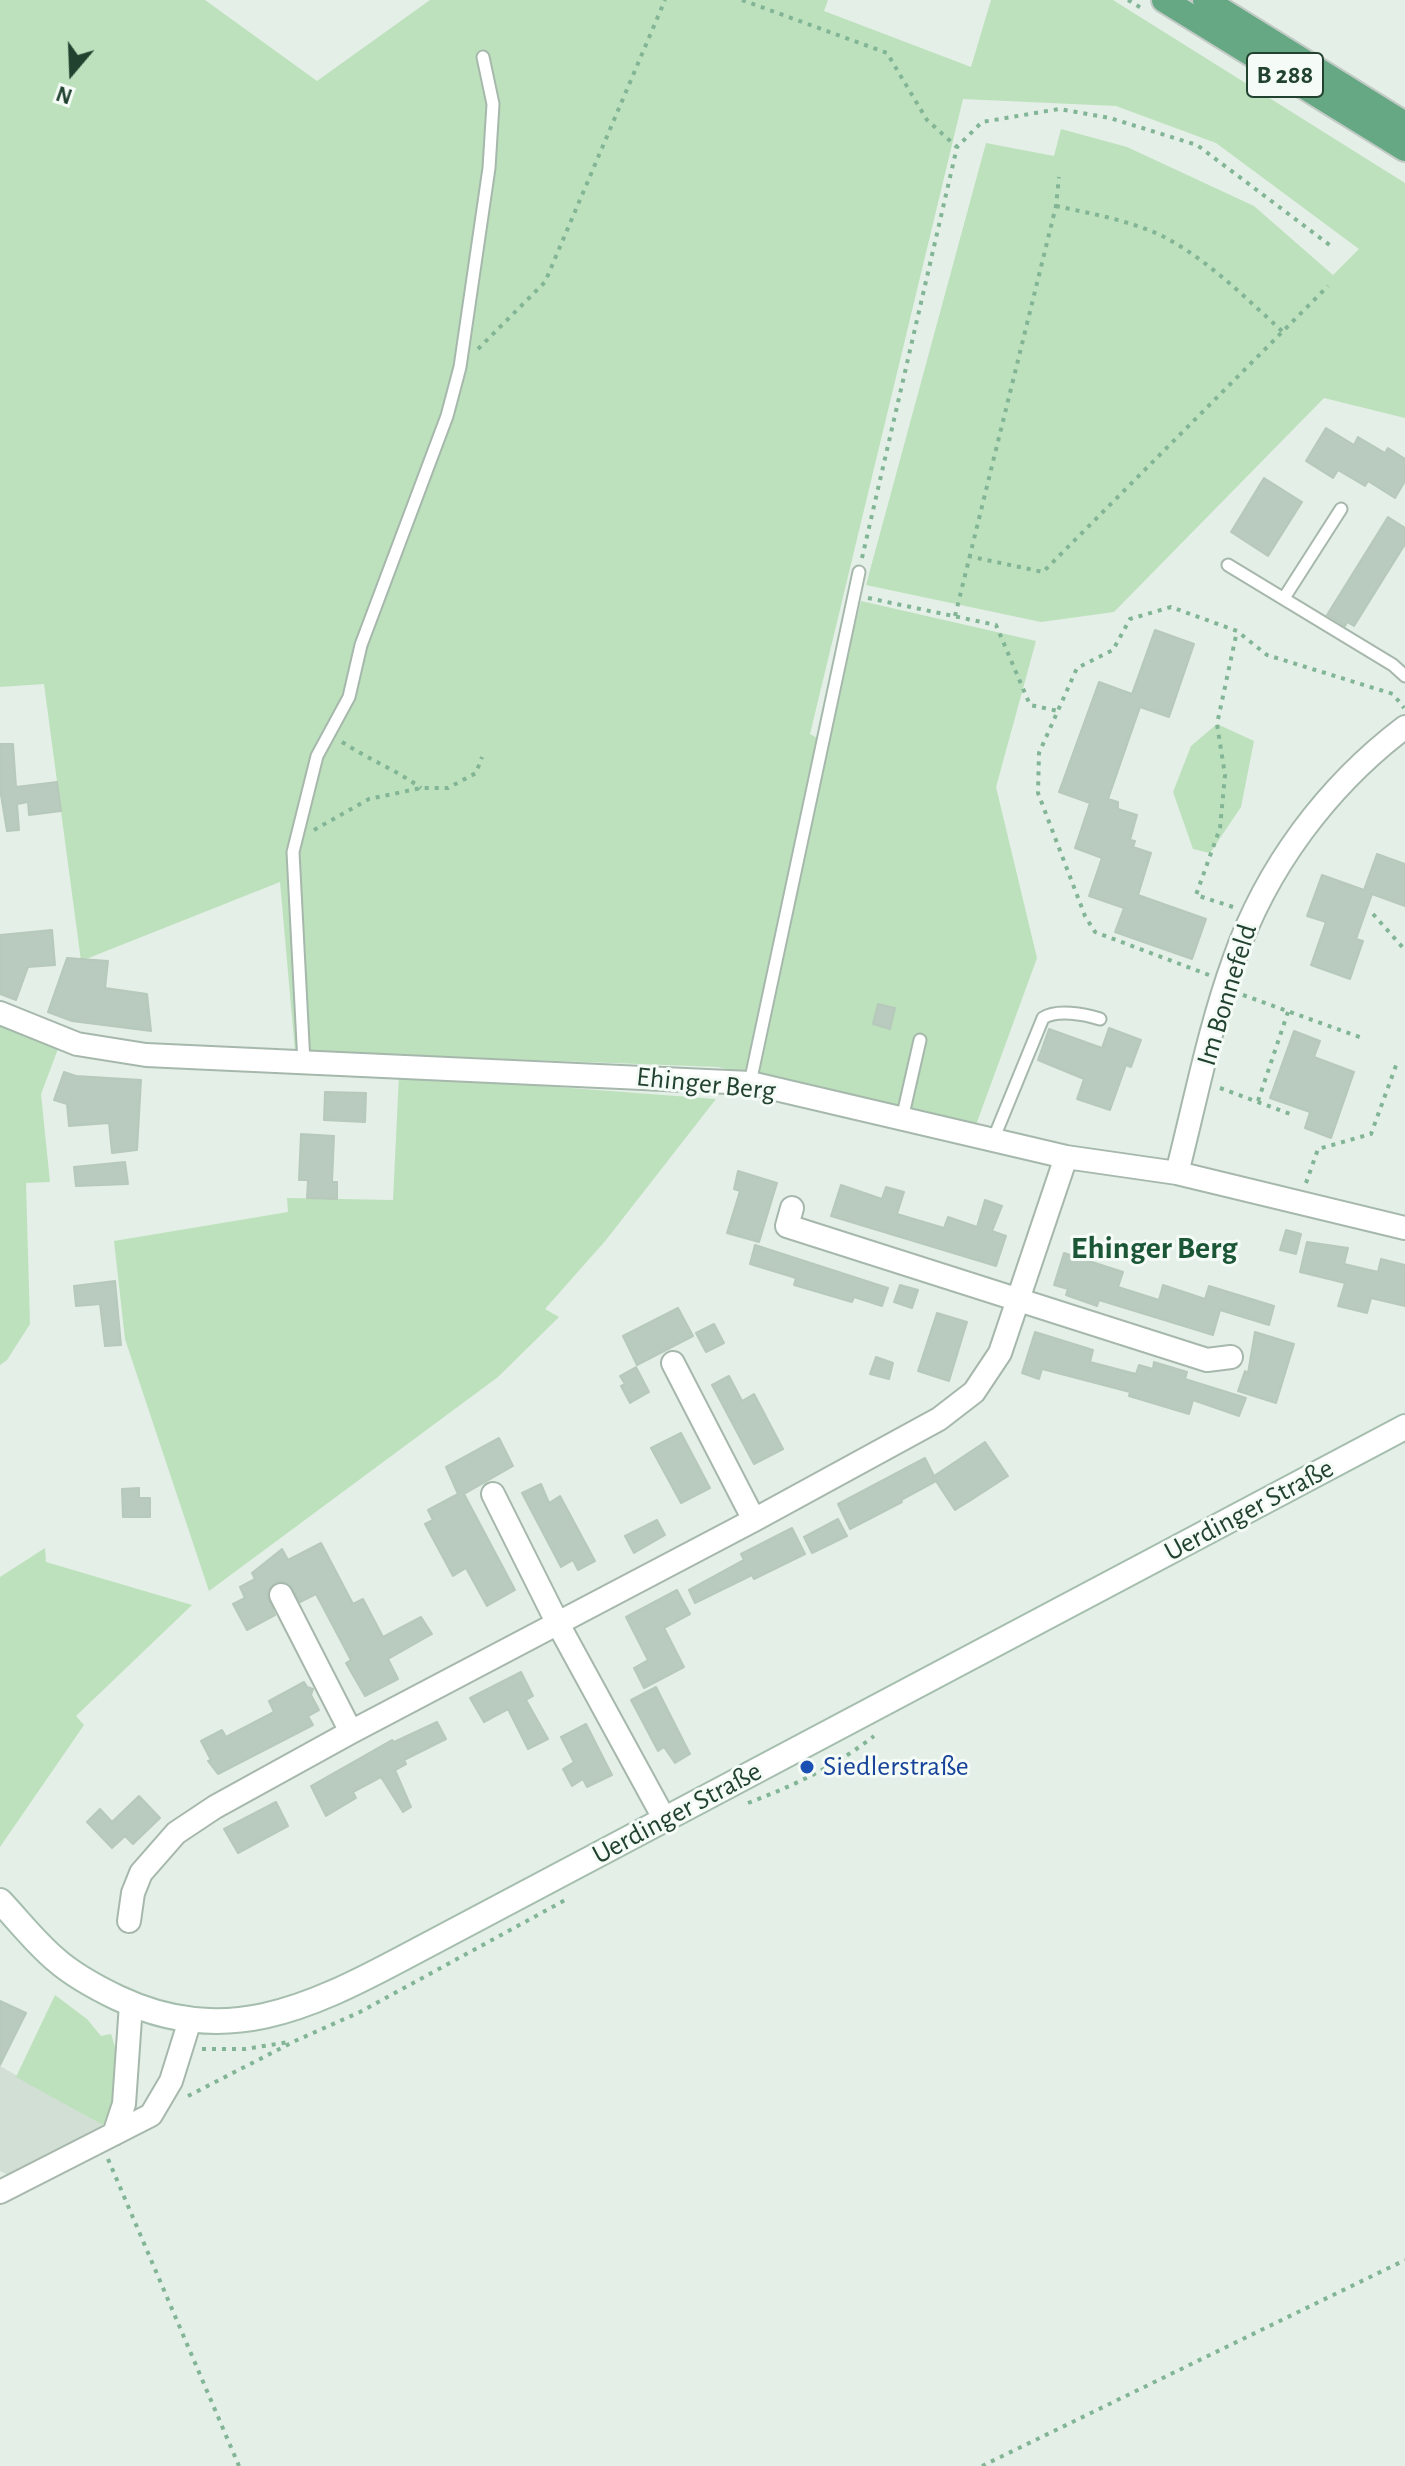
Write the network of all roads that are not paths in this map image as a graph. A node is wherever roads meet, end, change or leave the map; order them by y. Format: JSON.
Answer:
{"nodes":[{"id":1,"x":1164,"y":0,"type":"edge"},
{"id":2,"x":1205,"y":0,"type":"edge"},
{"id":3,"x":483,"y":57,"type":"dead end"},
{"id":4,"x":1405,"y":124,"type":"edge"},
{"id":5,"x":1405,"y":149,"type":"edge"},
{"id":6,"x":1341,"y":509,"type":"dead end"},
{"id":7,"x":1228,"y":565,"type":"dead end"},
{"id":8,"x":859,"y":572,"type":"road end"},
{"id":9,"x":1284,"y":598,"type":"junction"},
{"id":10,"x":1405,"y":676,"type":"edge"},
{"id":11,"x":1405,"y":727,"type":"edge"},
{"id":12,"x":0,"y":1013,"type":"edge"},
{"id":13,"x":1100,"y":1019,"type":"dead end"},
{"id":14,"x":920,"y":1040,"type":"dead end"},
{"id":15,"x":304,"y":1063,"type":"junction"},
{"id":16,"x":750,"y":1083,"type":"junction"},
{"id":17,"x":902,"y":1119,"type":"junction"},
{"id":18,"x":993,"y":1140,"type":"junction"},
{"id":19,"x":1066,"y":1157,"type":"junction"},
{"id":20,"x":1177,"y":1173,"type":"junction"},
{"id":21,"x":792,"y":1208,"type":"dead end"},
{"id":22,"x":1405,"y":1228,"type":"edge"},
{"id":23,"x":1019,"y":1300,"type":"junction"},
{"id":24,"x":1231,"y":1357,"type":"dead end"},
{"id":25,"x":673,"y":1363,"type":"dead end"},
{"id":26,"x":1405,"y":1427,"type":"edge"},
{"id":27,"x":493,"y":1494,"type":"dead end"},
{"id":28,"x":754,"y":1520,"type":"junction"},
{"id":29,"x":281,"y":1595,"type":"dead end"},
{"id":30,"x":558,"y":1624,"type":"junction"},
{"id":31,"x":351,"y":1732,"type":"junction"},
{"id":32,"x":665,"y":1820,"type":"junction"},
{"id":33,"x":0,"y":1901,"type":"edge"},
{"id":34,"x":129,"y":1921,"type":"dead end"},
{"id":35,"x":131,"y":2004,"type":"junction"},
{"id":36,"x":190,"y":2020,"type":"junction"},
{"id":37,"x":107,"y":2138,"type":"junction"},
{"id":38,"x":0,"y":2192,"type":"edge"}],
"edges":[{"from":1,"to":5,"type":"main road","number":"B 288"},
{"from":2,"to":4,"type":"main road","number":"B 288"},
{"from":3,"to":15,"type":"lane"},
{"from":6,"to":9,"type":"lane"},
{"from":7,"to":9,"type":"lane"},
{"from":8,"to":16,"type":"lane"},
{"from":9,"to":10,"type":"lane"},
{"from":11,"to":20,"type":"street","name":"Im Bonnefeld"},
{"from":12,"to":15,"type":"street","name":"Ehinger Berg"},
{"from":13,"to":18,"type":"lane"},
{"from":14,"to":17,"type":"lane"},
{"from":15,"to":16,"type":"street","name":"Ehinger Berg"},
{"from":16,"to":17,"type":"street","name":"Ehinger Berg"},
{"from":17,"to":18,"type":"street","name":"Ehinger Berg"},
{"from":18,"to":19,"type":"street","name":"Ehinger Berg"},
{"from":19,"to":20,"type":"street","name":"Ehinger Berg"},
{"from":19,"to":23,"type":"street"},
{"from":20,"to":22,"type":"street","name":"Ehinger Berg"},
{"from":21,"to":23,"type":"street"},
{"from":23,"to":24,"type":"street"},
{"from":23,"to":28,"type":"street"},
{"from":25,"to":28,"type":"street"},
{"from":26,"to":32,"type":"main road","name":"Uerdinger Straße"},
{"from":27,"to":30,"type":"street"},
{"from":28,"to":30,"type":"street"},
{"from":29,"to":31,"type":"street"},
{"from":30,"to":31,"type":"street"},
{"from":30,"to":32,"type":"street"},
{"from":31,"to":34,"type":"street"},
{"from":32,"to":36,"type":"main road","name":"Uerdinger Straße"},
{"from":33,"to":35,"type":"main road","name":"Uerdinger Straße"},
{"from":35,"to":36,"type":"main road","name":"Uerdinger Straße"},
{"from":35,"to":37,"type":"street"},
{"from":36,"to":37,"type":"street"},
{"from":37,"to":38,"type":"street"}]}
